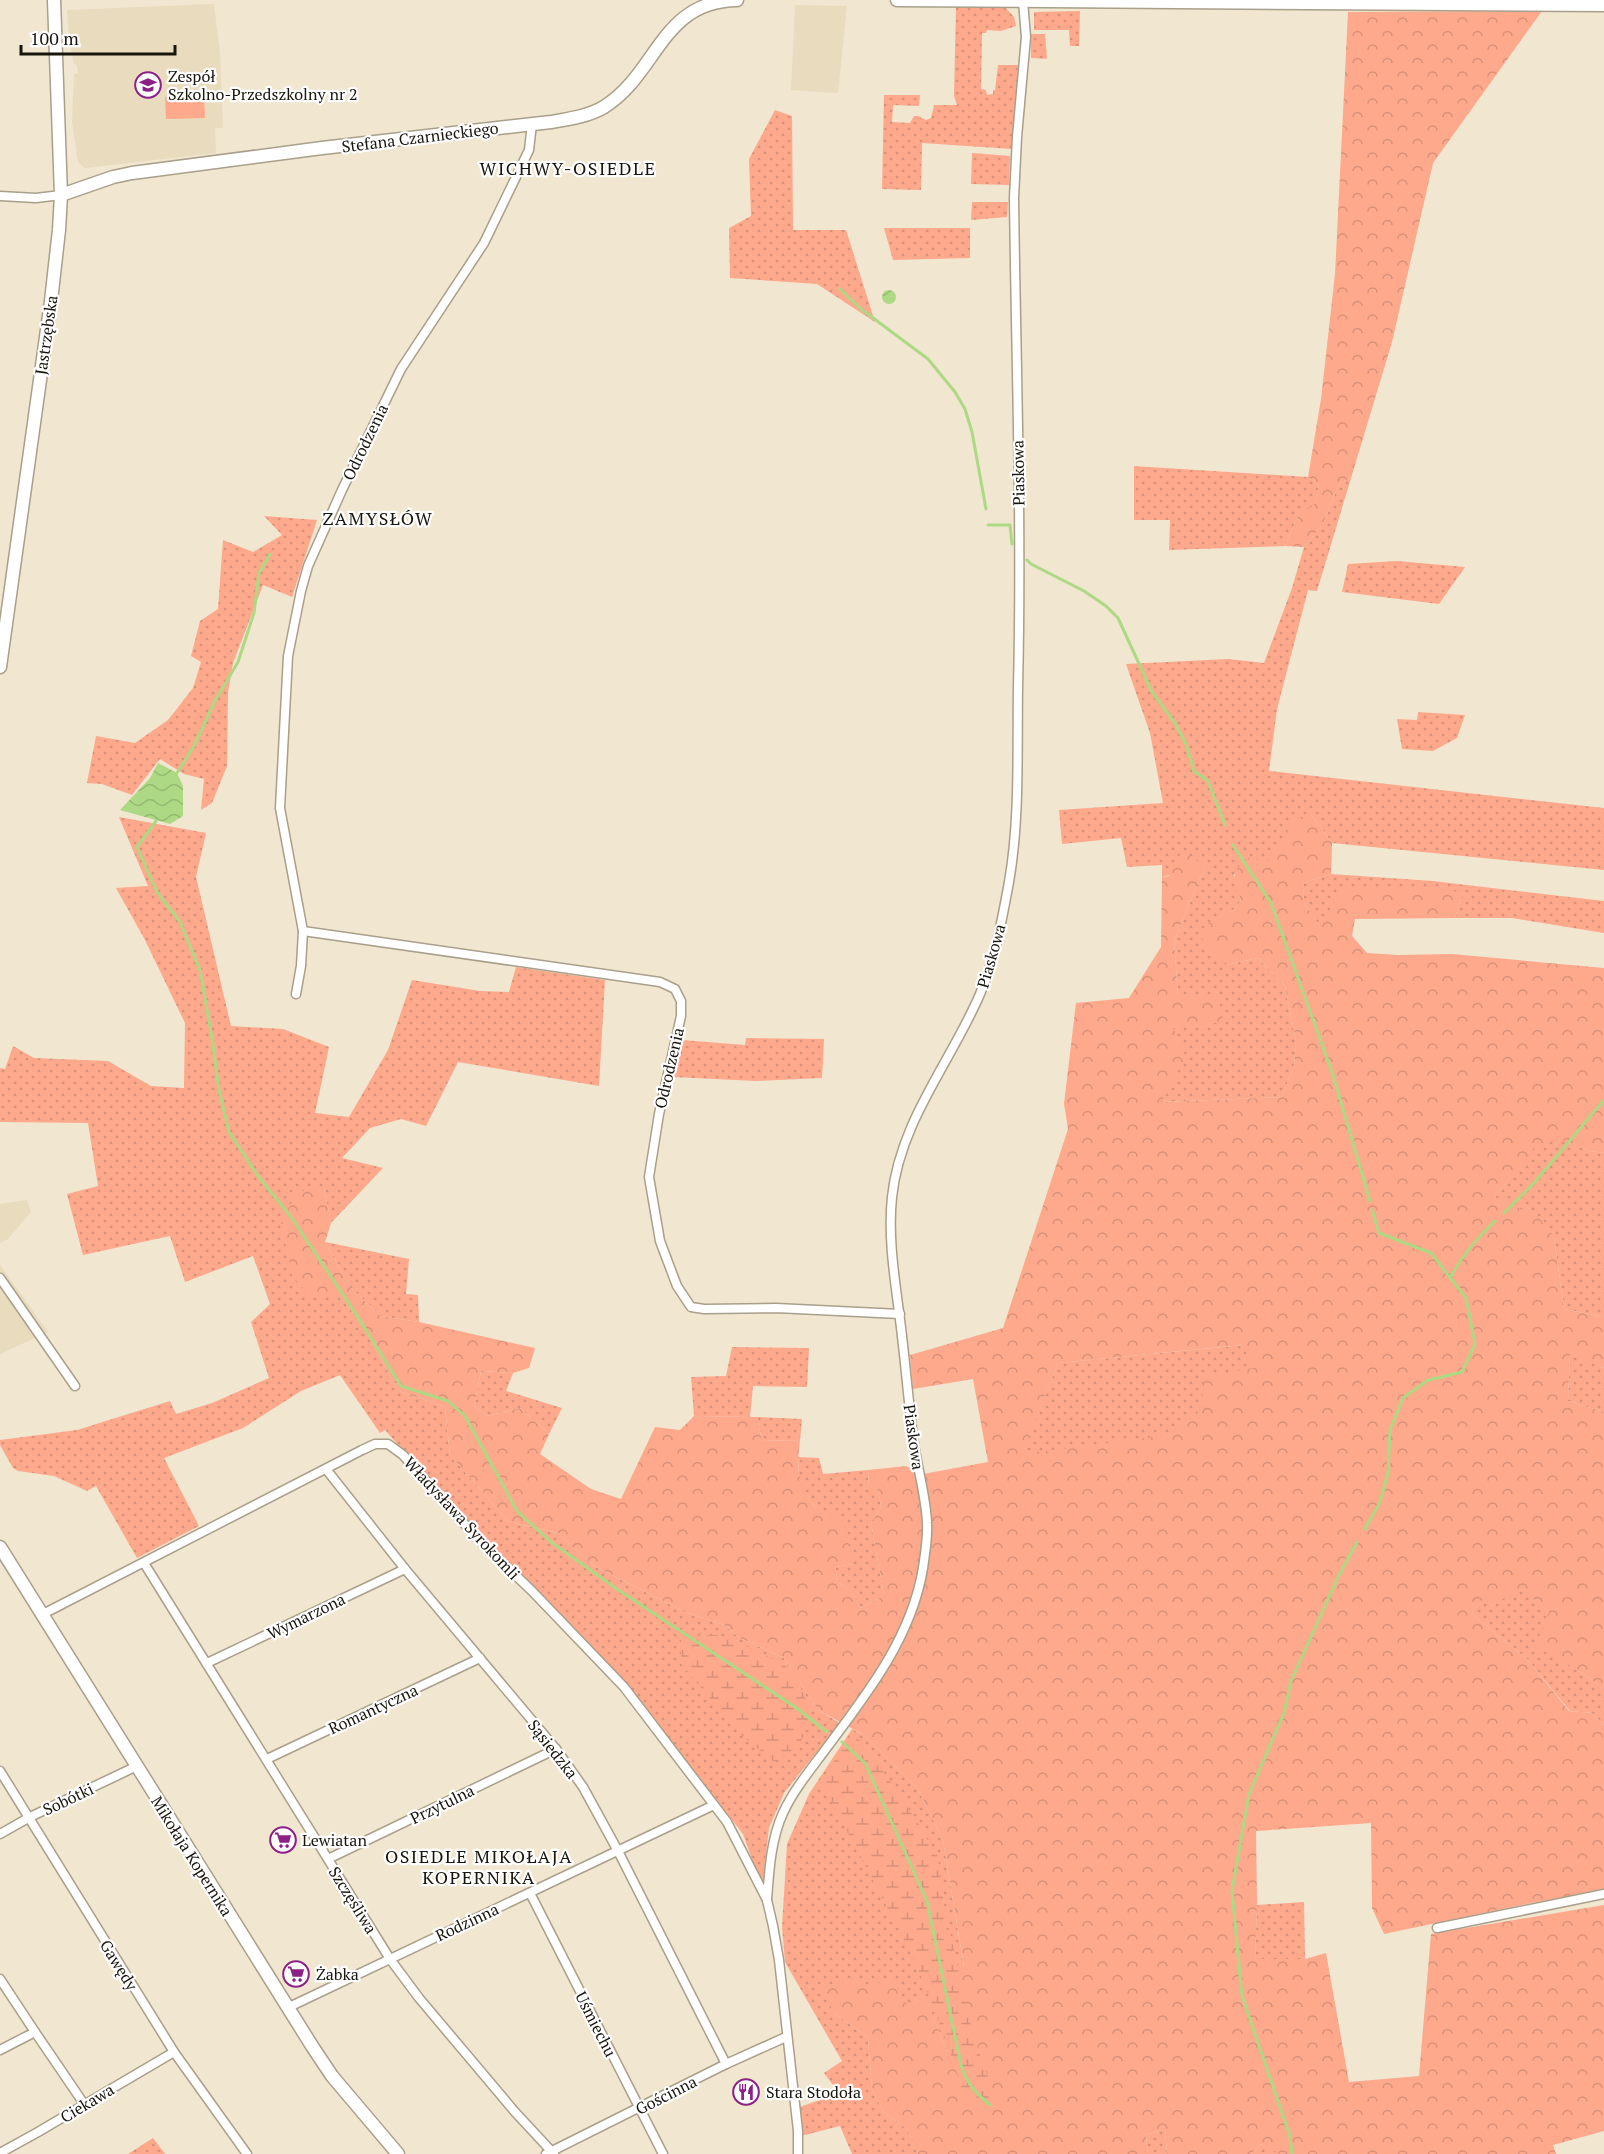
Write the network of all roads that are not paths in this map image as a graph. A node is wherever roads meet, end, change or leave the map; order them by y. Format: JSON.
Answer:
{"nodes":[{"id":1,"x":54,"y":0,"type":"edge"},
{"id":2,"x":722,"y":0,"type":"edge"},
{"id":3,"x":737,"y":0,"type":"edge"},
{"id":4,"x":897,"y":0,"type":"edge"},
{"id":5,"x":1023,"y":1,"type":"edge"},
{"id":6,"x":1604,"y":5,"type":"edge"},
{"id":7,"x":532,"y":124,"type":"junction"},
{"id":8,"x":61,"y":195,"type":"junction"},
{"id":9,"x":0,"y":196,"type":"edge"},
{"id":10,"x":0,"y":667,"type":"edge"},
{"id":11,"x":303,"y":931,"type":"junction"},
{"id":12,"x":296,"y":994,"type":"dead end"},
{"id":13,"x":0,"y":1278,"type":"edge"},
{"id":14,"x":900,"y":1314,"type":"junction"},
{"id":15,"x":75,"y":1386,"type":"dead end"},
{"id":16,"x":326,"y":1469,"type":"junction"},
{"id":17,"x":0,"y":1547,"type":"edge"},
{"id":18,"x":144,"y":1563,"type":"junction"},
{"id":19,"x":405,"y":1569,"type":"junction"},
{"id":20,"x":44,"y":1614,"type":"junction"},
{"id":21,"x":480,"y":1658,"type":"junction"},
{"id":22,"x":207,"y":1663,"type":"junction"},
{"id":23,"x":556,"y":1749,"type":"junction"},
{"id":24,"x":267,"y":1759,"type":"junction"},
{"id":25,"x":137,"y":1766,"type":"junction"},
{"id":26,"x":0,"y":1771,"type":"edge"},
{"id":27,"x":714,"y":1805,"type":"junction"},
{"id":28,"x":30,"y":1817,"type":"junction"},
{"id":29,"x":0,"y":1834,"type":"edge"},
{"id":30,"x":773,"y":1849,"type":"joint"},
{"id":31,"x":618,"y":1851,"type":"junction"},
{"id":32,"x":328,"y":1859,"type":"junction"},
{"id":33,"x":530,"y":1893,"type":"junction"},
{"id":34,"x":1604,"y":1894,"type":"edge"},
{"id":35,"x":767,"y":1900,"type":"junction"},
{"id":36,"x":1437,"y":1928,"type":"dead end"},
{"id":37,"x":390,"y":1959,"type":"junction"},
{"id":38,"x":0,"y":1979,"type":"edge"},
{"id":39,"x":287,"y":2008,"type":"junction"},
{"id":40,"x":34,"y":2032,"type":"junction"},
{"id":41,"x":786,"y":2037,"type":"junction"},
{"id":42,"x":0,"y":2049,"type":"edge"},
{"id":43,"x":174,"y":2052,"type":"junction"},
{"id":44,"x":726,"y":2064,"type":"junction"},
{"id":45,"x":84,"y":2104,"type":"junction"},
{"id":46,"x":639,"y":2109,"type":"junction"},
{"id":47,"x":0,"y":2153,"type":"edge"},
{"id":48,"x":551,"y":2153,"type":"edge"},
{"id":49,"x":247,"y":2154,"type":"edge"},
{"id":50,"x":398,"y":2154,"type":"edge"},
{"id":51,"x":663,"y":2154,"type":"edge"},
{"id":52,"x":798,"y":2154,"type":"edge"}],
"edges":[{"from":1,"to":8,"type":"street","name":"Jastrzębska"},
{"from":2,"to":3,"type":"street","name":"Stefana Czarnieckiego"},
{"from":2,"to":7,"type":"street","name":"Stefana Czarnieckiego"},
{"from":4,"to":5,"type":"street"},
{"from":5,"to":6,"type":"street"},
{"from":5,"to":14,"type":"street","name":"Piaskowa"},
{"from":7,"to":8,"type":"street","name":"Stefana Czarnieckiego"},
{"from":7,"to":11,"type":"street","name":"Odrodzenia"},
{"from":8,"to":9,"type":"street"},
{"from":8,"to":10,"type":"street","name":"Jastrzębska"},
{"from":11,"to":12,"type":"street","name":"Odrodzenia"},
{"from":11,"to":14,"type":"street","name":"Odrodzenia"},
{"from":13,"to":15,"type":"street"},
{"from":14,"to":30,"type":"street","name":"Piaskowa"},
{"from":16,"to":18,"type":"street","name":"Władysława Syrokomli"},
{"from":16,"to":19,"type":"street","name":"Sąsiedzka"},
{"from":16,"to":27,"type":"street","name":"Władysława Syrokomli"},
{"from":17,"to":20,"type":"street","name":"Mikołaja Kopernika"},
{"from":18,"to":20,"type":"street","name":"Władysława Syrokomli"},
{"from":18,"to":22,"type":"street","name":"Szczęśliwa"},
{"from":19,"to":21,"type":"street","name":"Sąsiedzka"},
{"from":19,"to":22,"type":"street","name":"Wymarzona"},
{"from":20,"to":25,"type":"street","name":"Mikołaja Kopernika"},
{"from":21,"to":23,"type":"street","name":"Sąsiedzka"},
{"from":21,"to":24,"type":"street","name":"Romantyczna"},
{"from":22,"to":24,"type":"street","name":"Szczęśliwa"},
{"from":23,"to":31,"type":"street","name":"Sąsiedzka"},
{"from":23,"to":32,"type":"street","name":"Przytulna"},
{"from":24,"to":32,"type":"street","name":"Szczęśliwa"},
{"from":25,"to":28,"type":"street","name":"Sobótki"},
{"from":25,"to":39,"type":"street","name":"Mikołaja Kopernika"},
{"from":26,"to":28,"type":"street","name":"Gawędy"},
{"from":27,"to":31,"type":"street","name":"Rodzinna"},
{"from":27,"to":35,"type":"street","name":"Władysława Syrokomli"},
{"from":28,"to":29,"type":"street","name":"Sobótki"},
{"from":28,"to":43,"type":"street","name":"Gawędy"},
{"from":30,"to":35,"type":"street","name":"Władysława Syrokomli"},
{"from":31,"to":33,"type":"street","name":"Rodzinna"},
{"from":31,"to":44,"type":"street","name":"Sąsiedzka"},
{"from":32,"to":37,"type":"street","name":"Szczęśliwa"},
{"from":33,"to":37,"type":"street","name":"Rodzinna"},
{"from":33,"to":46,"type":"street","name":"Uśmiechu"},
{"from":34,"to":36,"type":"street"},
{"from":35,"to":41,"type":"street","name":"Władysława Syrokomli"},
{"from":37,"to":39,"type":"street","name":"Rodzinna"},
{"from":37,"to":48,"type":"street","name":"Szczęśliwa"},
{"from":38,"to":40,"type":"street"},
{"from":39,"to":50,"type":"street","name":"Mikołaja Kopernika"},
{"from":40,"to":42,"type":"street"},
{"from":40,"to":45,"type":"street"},
{"from":41,"to":44,"type":"street","name":"Gościnna"},
{"from":41,"to":52,"type":"street","name":"Władysława Syrokomli"},
{"from":43,"to":45,"type":"street","name":"Ciekawa"},
{"from":43,"to":49,"type":"street","name":"Gawędy"},
{"from":44,"to":46,"type":"street","name":"Gościnna"},
{"from":45,"to":47,"type":"street","name":"Ciekawa"},
{"from":46,"to":48,"type":"street","name":"Gościnna"},
{"from":46,"to":51,"type":"street","name":"Uśmiechu"}]}
